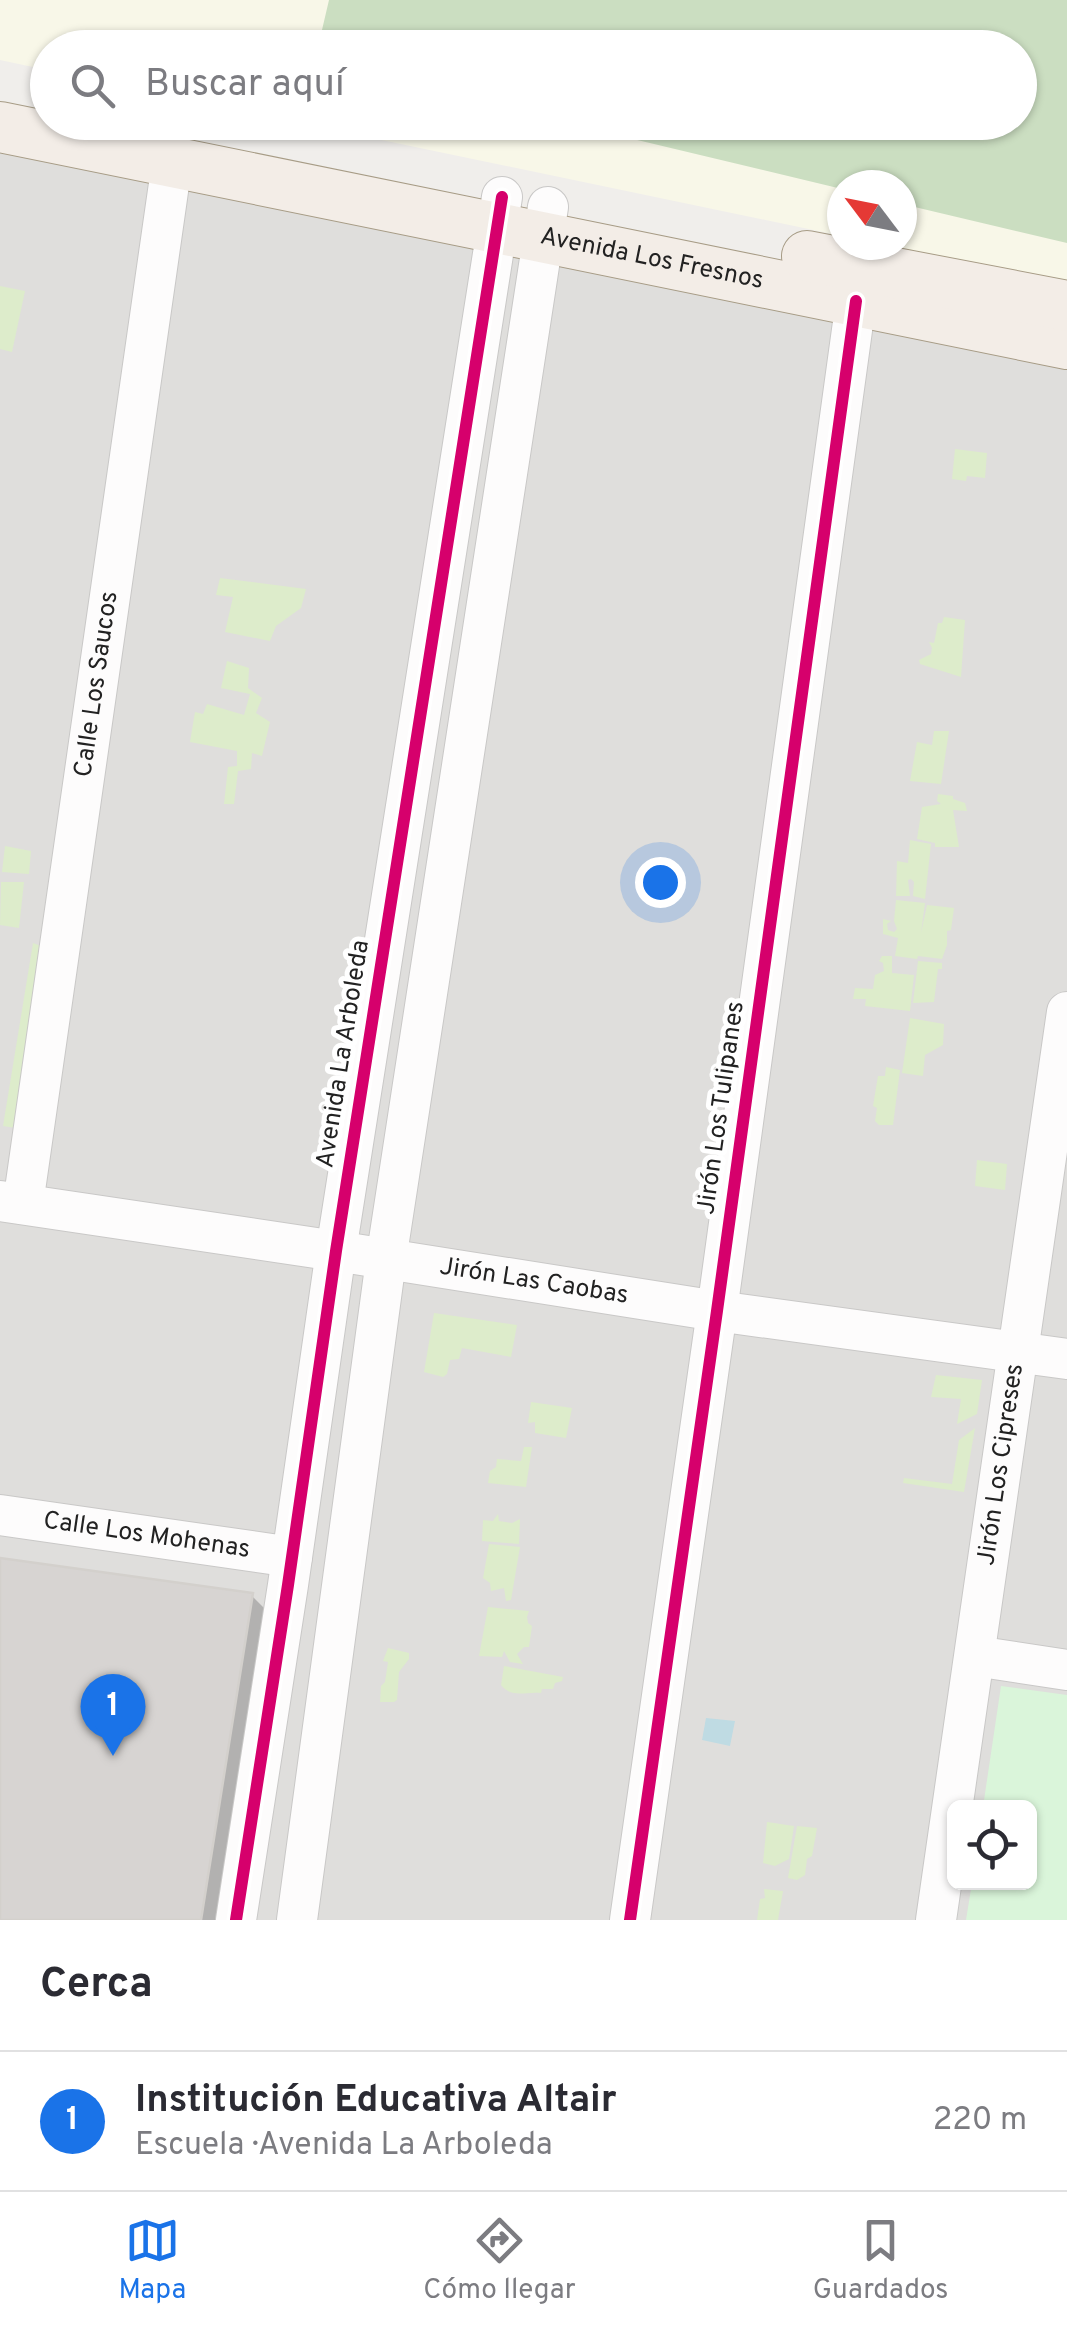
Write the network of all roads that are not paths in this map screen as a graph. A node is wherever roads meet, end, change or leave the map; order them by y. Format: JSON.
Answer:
{"nodes":[{"id":1,"x":0,"y":94,"type":"edge"},
{"id":2,"x":30,"y":100,"type":"edge"},
{"id":3,"x":0,"y":127,"type":"edge"},
{"id":4,"x":30,"y":133,"type":"edge"},
{"id":5,"x":64,"y":140,"type":"edge"},
{"id":6,"x":211,"y":140,"type":"edge"},
{"id":7,"x":172,"y":162,"type":"junction"},
{"id":8,"x":522,"y":217,"type":"junction"},
{"id":9,"x":856,"y":301,"type":"junction"},
{"id":10,"x":1067,"y":306,"type":"edge"},
{"id":11,"x":1067,"y":344,"type":"edge"},
{"id":12,"x":1065,"y":1036,"type":"edge"},
{"id":13,"x":12,"y":1203,"type":"edge"},
{"id":14,"x":336,"y":1250,"type":"junction"},
{"id":15,"x":386,"y":1260,"type":"junction"},
{"id":16,"x":717,"y":1311,"type":"junction"},
{"id":17,"x":1018,"y":1352,"type":"junction"},
{"id":18,"x":1067,"y":1359,"type":"edge"},
{"id":19,"x":0,"y":1515,"type":"edge"},
{"id":20,"x":292,"y":1556,"type":"junction"},
{"id":21,"x":975,"y":1656,"type":"junction"},
{"id":22,"x":1067,"y":1670,"type":"edge"},
{"id":23,"x":236,"y":1920,"type":"edge"},
{"id":24,"x":297,"y":1920,"type":"edge"},
{"id":25,"x":630,"y":1920,"type":"edge"},
{"id":26,"x":936,"y":1920,"type":"edge"}],
"edges":[{"from":1,"to":2,"type":"main road"},
{"from":3,"to":4,"type":"main road","name":"Avenida Los Fresnos"},
{"from":5,"to":7,"type":"main road","name":"Avenida Los Fresnos"},
{"from":6,"to":8,"type":"main road","name":"Avenida Los Fresnos"},
{"from":7,"to":8,"type":"main road","name":"Avenida Los Fresnos"},
{"from":7,"to":13,"type":"street","name":"Calle Los Saucos"},
{"from":8,"to":9,"type":"main road","name":"Avenida Los Fresnos"},
{"from":8,"to":10,"type":"main road","name":"Avenida Los Fresnos"},
{"from":8,"to":14,"type":"street","name":"Avenida La Arboleda"},
{"from":8,"to":15,"type":"street"},
{"from":9,"to":11,"type":"main road","name":"Avenida Los Fresnos"},
{"from":9,"to":16,"type":"street","name":"Jirón Los Tulipanes"},
{"from":12,"to":17,"type":"street","name":"Jirón Los Cipreses"},
{"from":13,"to":14,"type":"street","name":"Jirón Las Caobas"},
{"from":14,"to":15,"type":"street","name":"Jirón Las Caobas"},
{"from":14,"to":20,"type":"street","name":"Avenida La Arboleda"},
{"from":15,"to":16,"type":"street","name":"Jirón Las Caobas"},
{"from":15,"to":24,"type":"street"},
{"from":16,"to":17,"type":"street","name":"Jirón Las Caobas"},
{"from":16,"to":25,"type":"street","name":"Jirón Los Tulipanes"},
{"from":17,"to":18,"type":"street","name":"Jirón Las Caobas"},
{"from":17,"to":21,"type":"street","name":"Jirón Los Cipreses"},
{"from":19,"to":20,"type":"street","name":"Calle Los Mohenas"},
{"from":20,"to":23,"type":"street","name":"Avenida La Arboleda"},
{"from":21,"to":22,"type":"street"},
{"from":21,"to":26,"type":"street","name":"Jirón Los Cipreses"}]}
